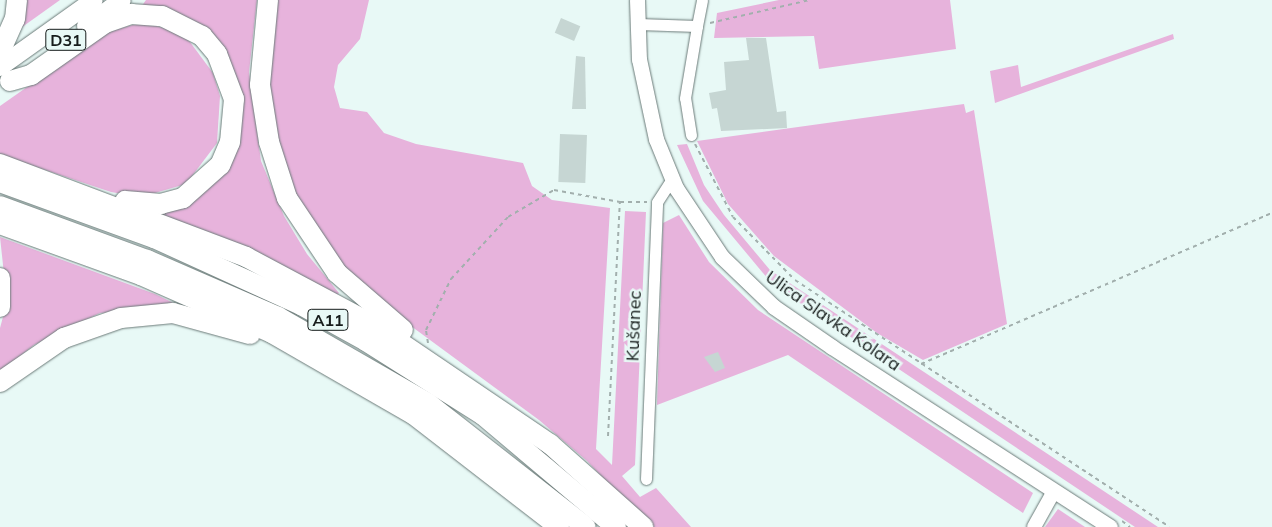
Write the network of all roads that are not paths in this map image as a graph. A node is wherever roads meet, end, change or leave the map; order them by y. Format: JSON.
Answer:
{"nodes":[{"id":1,"x":17,"y":0,"type":"edge"},
{"id":2,"x":94,"y":0,"type":"edge"},
{"id":3,"x":122,"y":0,"type":"edge"},
{"id":4,"x":268,"y":0,"type":"edge"},
{"id":5,"x":637,"y":0,"type":"edge"},
{"id":6,"x":702,"y":0,"type":"edge"},
{"id":7,"x":638,"y":24,"type":"junction"},
{"id":8,"x":698,"y":26,"type":"junction"},
{"id":9,"x":0,"y":52,"type":"edge"},
{"id":10,"x":3,"y":79,"type":"edge"},
{"id":11,"x":692,"y":135,"type":"road end"},
{"id":12,"x":0,"y":164,"type":"edge"},
{"id":13,"x":24,"y":172,"type":"junction"},
{"id":14,"x":672,"y":179,"type":"junction"},
{"id":15,"x":0,"y":182,"type":"edge"},
{"id":16,"x":0,"y":206,"type":"edge"},
{"id":17,"x":0,"y":224,"type":"edge"},
{"id":18,"x":0,"y":278,"type":"edge"},
{"id":19,"x":0,"y":306,"type":"edge"},
{"id":20,"x":0,"y":382,"type":"edge"},
{"id":21,"x":364,"y":387,"type":"junction"},
{"id":22,"x":493,"y":402,"type":"junction"},
{"id":23,"x":646,"y":479,"type":"dead end"},
{"id":24,"x":1054,"y":491,"type":"junction"},
{"id":25,"x":1113,"y":522,"type":"edge"},
{"id":26,"x":559,"y":527,"type":"edge"},
{"id":27,"x":586,"y":527,"type":"edge"},
{"id":28,"x":616,"y":527,"type":"edge"},
{"id":29,"x":642,"y":527,"type":"edge"},
{"id":30,"x":1034,"y":527,"type":"edge"}],
"edges":[{"from":1,"to":9,"type":"highway"},
{"from":2,"to":10,"type":"main road","number":"D31"},
{"from":3,"to":10,"type":"main road","number":"D31"},
{"from":4,"to":22,"type":"highway"},
{"from":5,"to":7,"type":"main road","name":"Ulica Slavka Kolara"},
{"from":6,"to":8,"type":"street"},
{"from":7,"to":8,"type":"street"},
{"from":7,"to":14,"type":"main road","name":"Ulica Slavka Kolara"},
{"from":8,"to":11,"type":"street"},
{"from":10,"to":13,"type":"highway"},
{"from":12,"to":13,"type":"highway"},
{"from":13,"to":22,"type":"highway"},
{"from":14,"to":23,"type":"street","name":"Kušanec"},
{"from":14,"to":24,"type":"main road","name":"Ulica Slavka Kolara"},
{"from":15,"to":28,"type":"highway","number":"A11"},
{"from":16,"to":27,"type":"highway","number":"A11"},
{"from":17,"to":21,"type":"highway"},
{"from":18,"to":19,"type":"highway"},
{"from":20,"to":21,"type":"highway"},
{"from":21,"to":26,"type":"highway"},
{"from":22,"to":29,"type":"highway"},
{"from":24,"to":25,"type":"main road","name":"Ulica Slavka Kolara"},
{"from":24,"to":30,"type":"street"}]}
